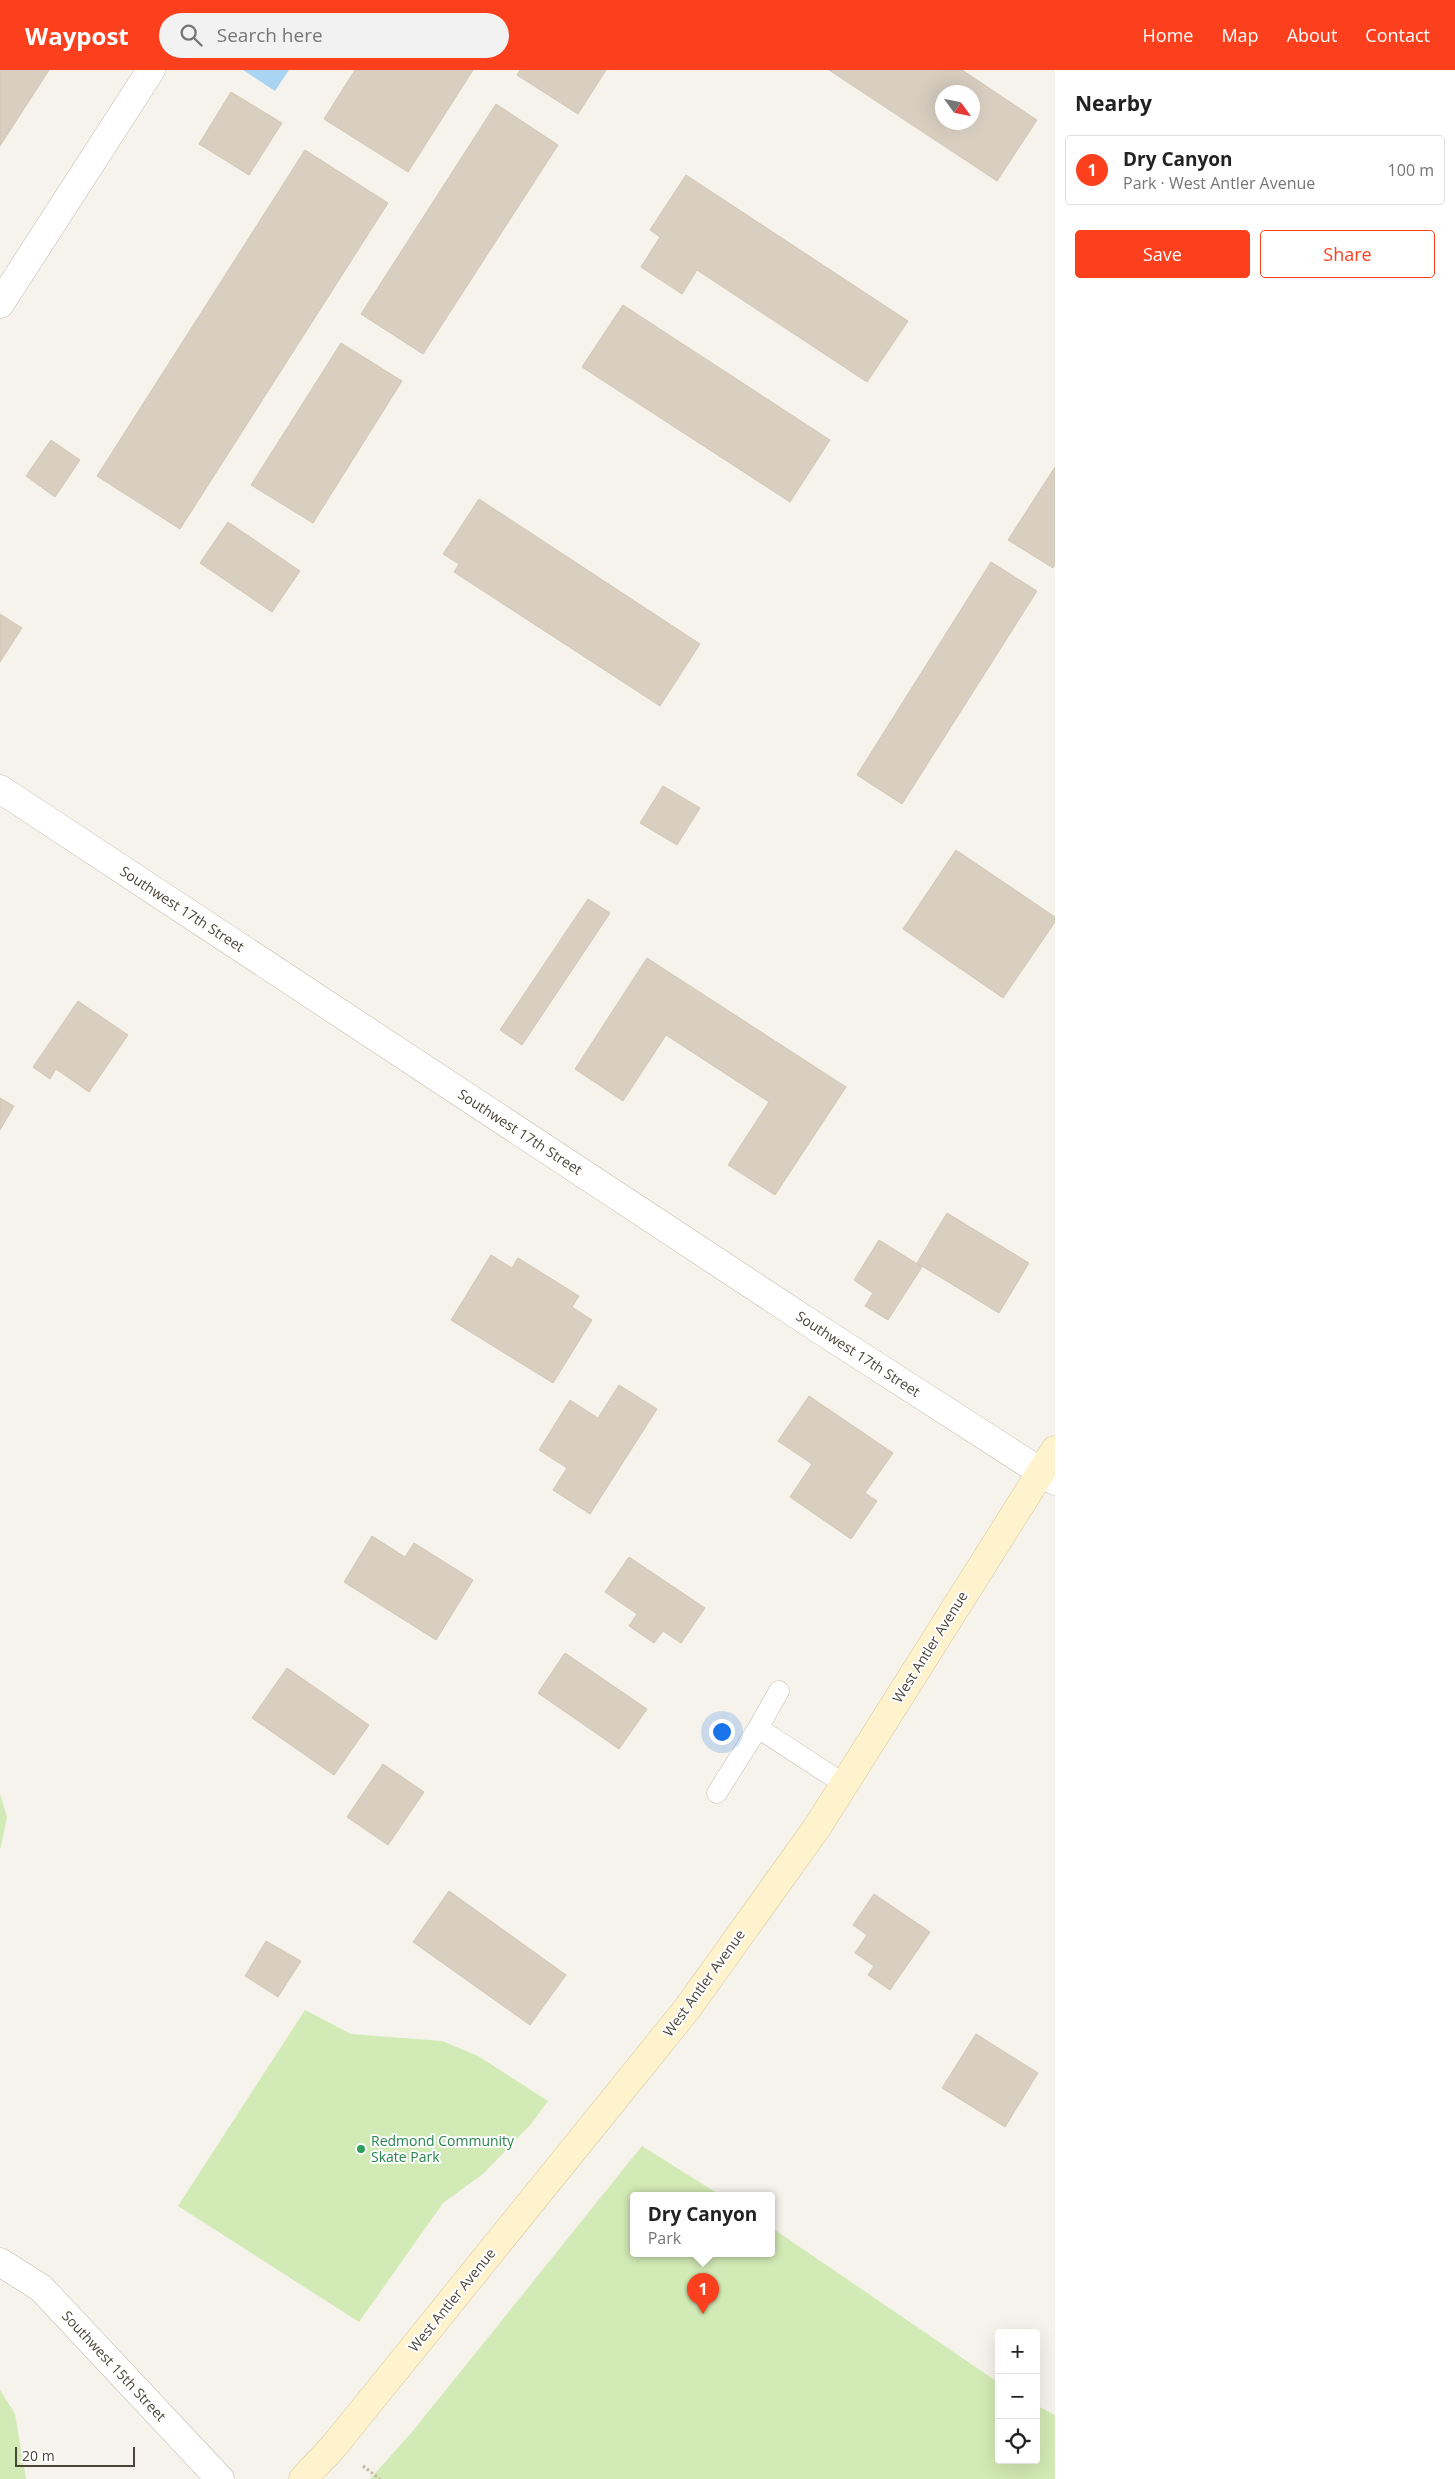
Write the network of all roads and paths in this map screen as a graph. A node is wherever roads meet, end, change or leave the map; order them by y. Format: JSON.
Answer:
{"nodes":[{"id":1,"x":151,"y":70,"type":"edge"},
{"id":2,"x":0,"y":304,"type":"edge"},
{"id":3,"x":0,"y":789,"type":"edge"},
{"id":4,"x":1050,"y":1467,"type":"edge"},
{"id":5,"x":779,"y":1691,"type":"dead end"},
{"id":6,"x":758,"y":1728,"type":"junction"},
{"id":7,"x":844,"y":1784,"type":"junction"},
{"id":8,"x":717,"y":1793,"type":"dead end"},
{"id":9,"x":0,"y":2262,"type":"edge"},
{"id":10,"x":220,"y":2479,"type":"edge"},
{"id":11,"x":303,"y":2479,"type":"edge"}],
"edges":[{"from":1,"to":2,"type":"street"},
{"from":3,"to":4,"type":"street","name":"Southwest 17th Street"},
{"from":4,"to":7,"type":"street","name":"West Antler Avenue"},
{"from":5,"to":6,"type":"lane"},
{"from":6,"to":7,"type":"lane"},
{"from":6,"to":8,"type":"lane"},
{"from":7,"to":11,"type":"street","name":"West Antler Avenue"},
{"from":9,"to":10,"type":"street","name":"Southwest 15th Street"}]}
